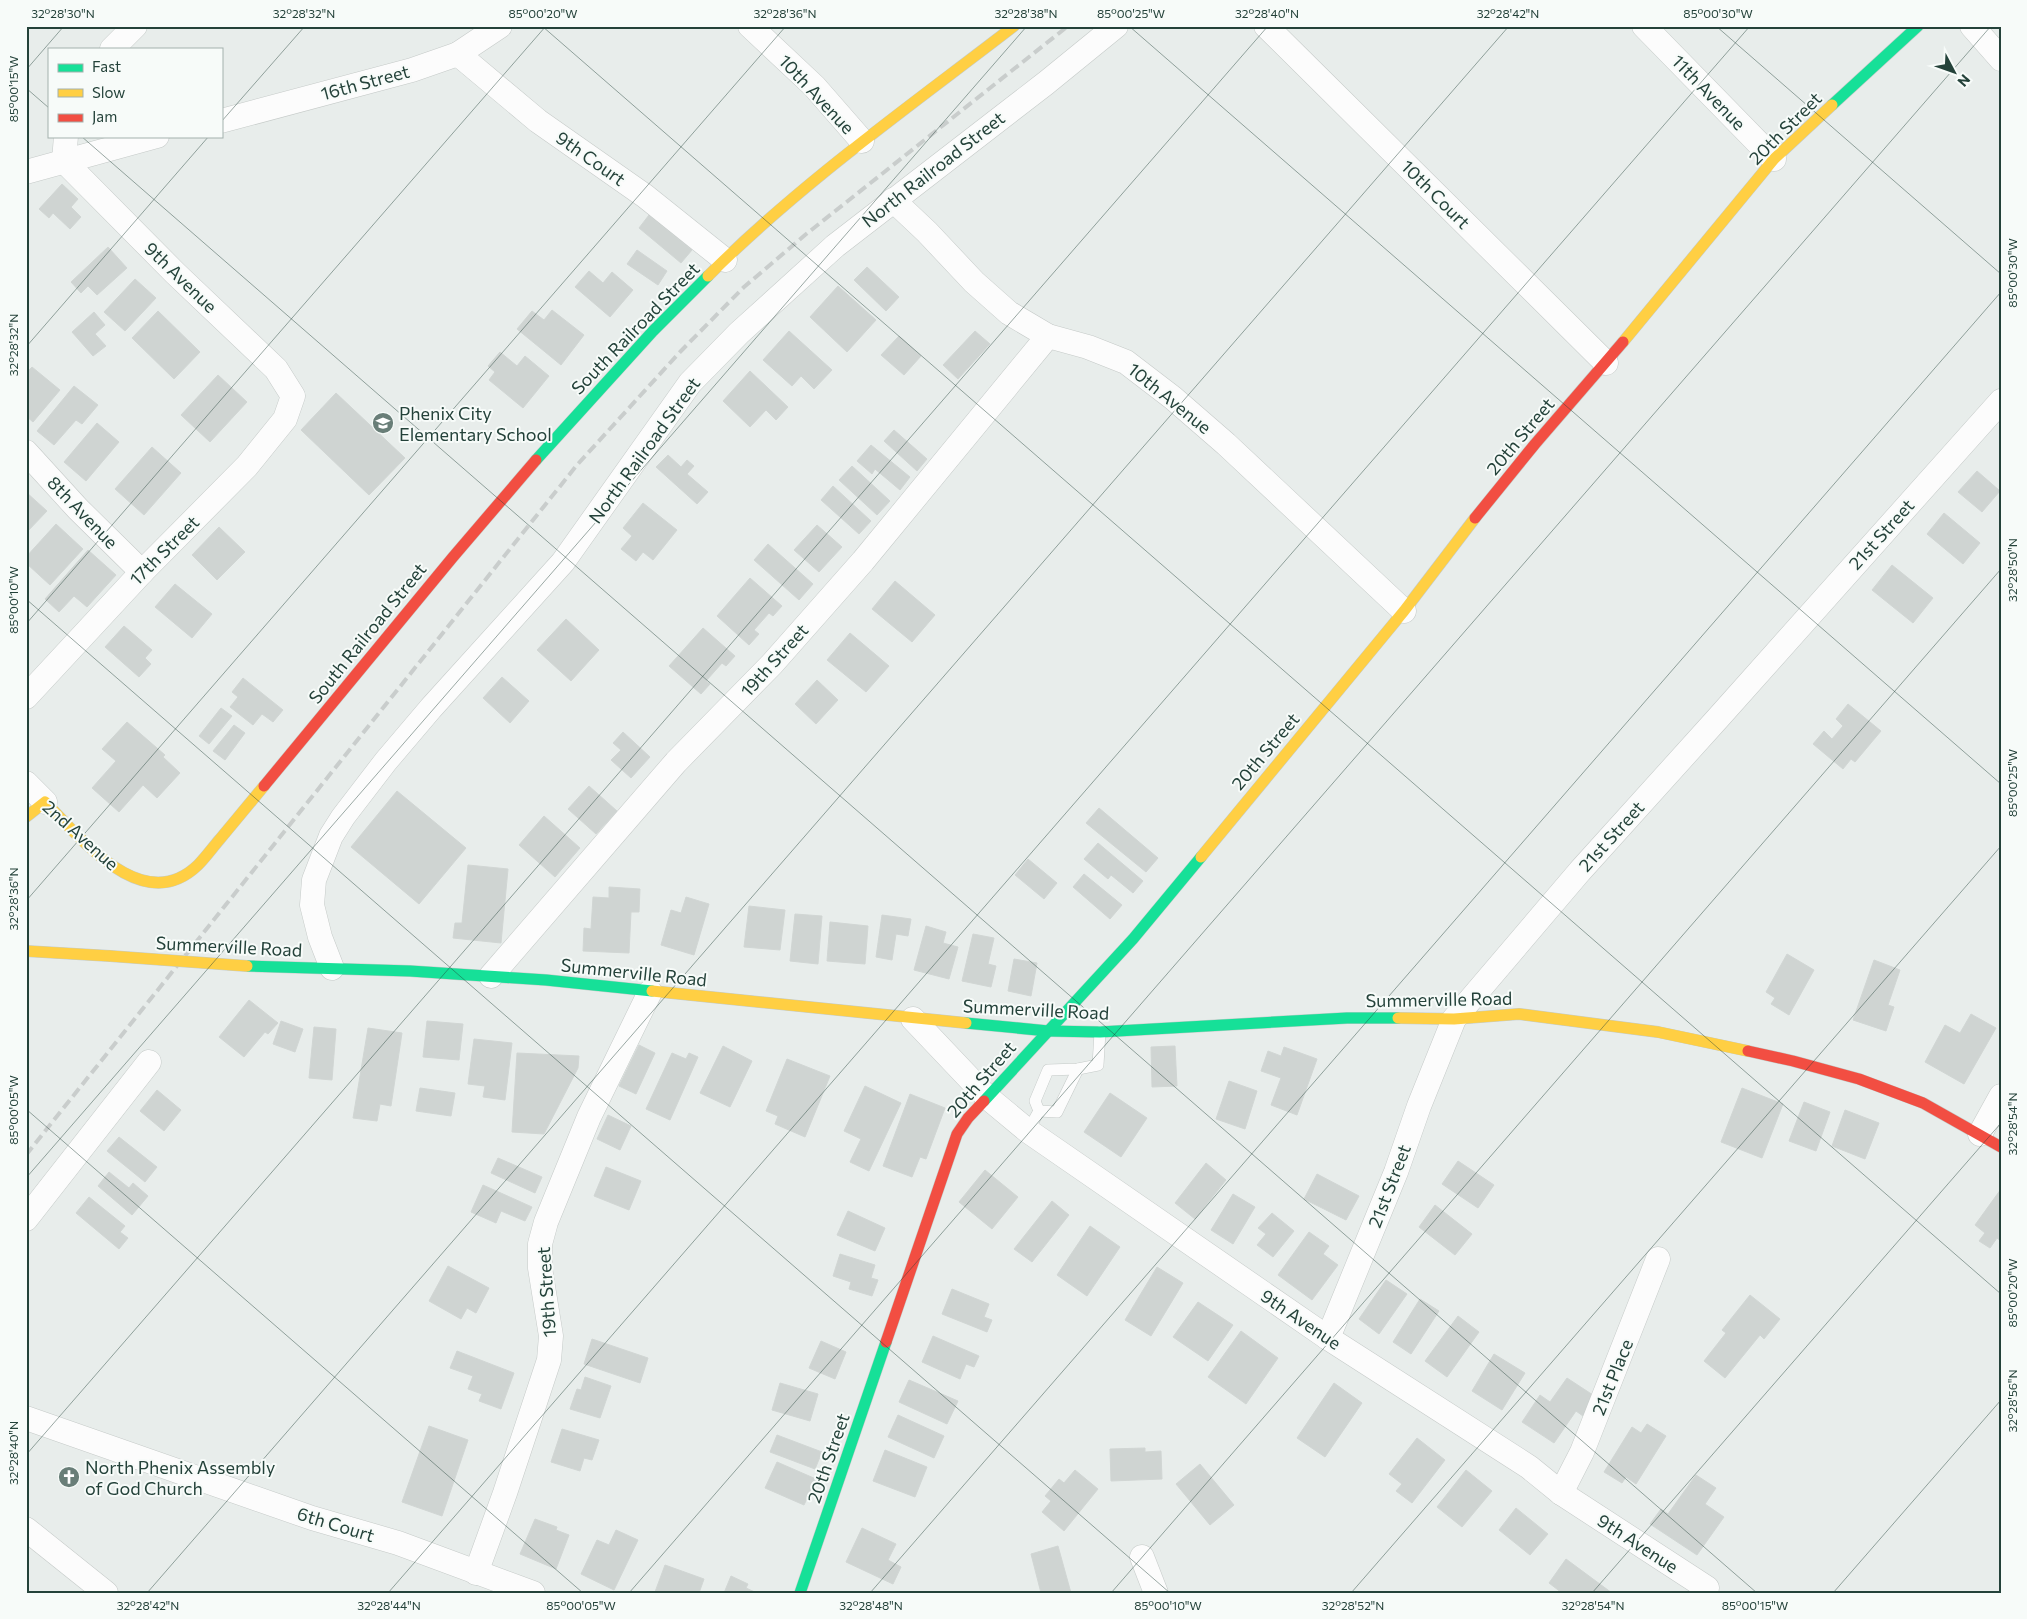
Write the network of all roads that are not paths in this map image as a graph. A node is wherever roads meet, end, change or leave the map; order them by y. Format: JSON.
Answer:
{"nodes":[{"id":1,"x":135,"y":26,"type":"edge"},
{"id":2,"x":500,"y":26,"type":"edge"},
{"id":3,"x":750,"y":26,"type":"edge"},
{"id":4,"x":1014,"y":26,"type":"edge"},
{"id":5,"x":1116,"y":26,"type":"edge"},
{"id":6,"x":1266,"y":26,"type":"edge"},
{"id":7,"x":1644,"y":26,"type":"edge"},
{"id":8,"x":1918,"y":26,"type":"edge"},
{"id":9,"x":1972,"y":26,"type":"edge"},
{"id":10,"x":113,"y":48,"type":"edge"},
{"id":11,"x":458,"y":54,"type":"junction"},
{"id":12,"x":2001,"y":60,"type":"edge"},
{"id":13,"x":222,"y":120,"type":"edge"},
{"id":14,"x":66,"y":138,"type":"edge"},
{"id":15,"x":150,"y":138,"type":"edge"},
{"id":16,"x":862,"y":141,"type":"junction"},
{"id":17,"x":1774,"y":159,"type":"junction"},
{"id":18,"x":64,"y":161,"type":"junction"},
{"id":19,"x":26,"y":172,"type":"edge"},
{"id":20,"x":893,"y":200,"type":"junction"},
{"id":21,"x":725,"y":260,"type":"junction"},
{"id":22,"x":1048,"y":336,"type":"junction"},
{"id":23,"x":1606,"y":363,"type":"junction"},
{"id":24,"x":293,"y":396,"type":"joint"},
{"id":25,"x":2001,"y":401,"type":"edge"},
{"id":26,"x":26,"y":452,"type":"edge"},
{"id":27,"x":142,"y":572,"type":"junction"},
{"id":28,"x":1404,"y":611,"type":"junction"},
{"id":29,"x":26,"y":697,"type":"edge"},
{"id":30,"x":26,"y":783,"type":"edge"},
{"id":31,"x":45,"y":802,"type":"junction"},
{"id":32,"x":26,"y":816,"type":"edge"},
{"id":33,"x":197,"y":866,"type":"joint"},
{"id":34,"x":26,"y":951,"type":"edge"},
{"id":35,"x":332,"y":968,"type":"junction"},
{"id":36,"x":491,"y":976,"type":"junction"},
{"id":37,"x":650,"y":992,"type":"junction"},
{"id":38,"x":913,"y":1019,"type":"junction"},
{"id":39,"x":1454,"y":1019,"type":"junction"},
{"id":40,"x":1048,"y":1031,"type":"junction"},
{"id":41,"x":1100,"y":1032,"type":"junction"},
{"id":42,"x":149,"y":1062,"type":"dead end"},
{"id":43,"x":1078,"y":1069,"type":"junction"},
{"id":44,"x":2001,"y":1096,"type":"edge"},
{"id":45,"x":987,"y":1097,"type":"junction"},
{"id":46,"x":1034,"y":1121,"type":"junction"},
{"id":47,"x":1980,"y":1134,"type":"junction"},
{"id":48,"x":2001,"y":1148,"type":"edge"},
{"id":49,"x":26,"y":1219,"type":"edge"},
{"id":50,"x":1658,"y":1259,"type":"dead end"},
{"id":51,"x":1328,"y":1338,"type":"junction"},
{"id":52,"x":26,"y":1418,"type":"edge"},
{"id":53,"x":1561,"y":1493,"type":"junction"},
{"id":54,"x":26,"y":1529,"type":"edge"},
{"id":55,"x":1142,"y":1557,"type":"dead end"},
{"id":56,"x":476,"y":1573,"type":"junction"},
{"id":57,"x":106,"y":1593,"type":"edge"},
{"id":58,"x":533,"y":1593,"type":"edge"},
{"id":59,"x":800,"y":1593,"type":"edge"},
{"id":60,"x":1156,"y":1593,"type":"edge"},
{"id":61,"x":1704,"y":1593,"type":"edge"}],
"edges":[{"from":1,"to":10,"type":"street"},
{"from":2,"to":11,"type":"street","name":"16th Street"},
{"from":3,"to":16,"type":"street","name":"10th Avenue"},
{"from":4,"to":16,"type":"street","name":"South Railroad Street"},
{"from":5,"to":20,"type":"street","name":"North Railroad Street"},
{"from":6,"to":23,"type":"street","name":"10th Court"},
{"from":7,"to":17,"type":"street","name":"11th Avenue"},
{"from":8,"to":17,"type":"street","name":"20th Street"},
{"from":9,"to":12,"type":"street"},
{"from":11,"to":13,"type":"street","name":"16th Street"},
{"from":11,"to":21,"type":"street","name":"9th Court"},
{"from":14,"to":18,"type":"street"},
{"from":15,"to":18,"type":"street"},
{"from":16,"to":21,"type":"street","name":"South Railroad Street"},
{"from":17,"to":23,"type":"street","name":"20th Street"},
{"from":18,"to":19,"type":"street"},
{"from":18,"to":24,"type":"street","name":"9th Avenue"},
{"from":20,"to":22,"type":"street","name":"10th Avenue"},
{"from":20,"to":35,"type":"street","name":"North Railroad Street"},
{"from":21,"to":33,"type":"street","name":"South Railroad Street"},
{"from":22,"to":28,"type":"street","name":"10th Avenue"},
{"from":22,"to":36,"type":"street","name":"19th Street"},
{"from":23,"to":28,"type":"street","name":"20th Street"},
{"from":24,"to":27,"type":"street","name":"17th Street"},
{"from":25,"to":39,"type":"street","name":"21st Street"},
{"from":26,"to":27,"type":"street","name":"8th Avenue"},
{"from":27,"to":29,"type":"street","name":"17th Street"},
{"from":28,"to":40,"type":"street","name":"20th Street"},
{"from":30,"to":31,"type":"street","name":"2nd Avenue"},
{"from":31,"to":32,"type":"street"},
{"from":31,"to":33,"type":"street","name":"2nd Avenue"},
{"from":34,"to":35,"type":"street","name":"Summerville Road","bridge":true},
{"from":35,"to":36,"type":"street","name":"Summerville Road"},
{"from":36,"to":37,"type":"street","name":"Summerville Road"},
{"from":37,"to":38,"type":"street","name":"Summerville Road"},
{"from":37,"to":56,"type":"street","name":"19th Street"},
{"from":38,"to":40,"type":"street","name":"Summerville Road"},
{"from":38,"to":45,"type":"street","name":"9th Avenue"},
{"from":39,"to":41,"type":"street","name":"Summerville Road"},
{"from":39,"to":47,"type":"street","name":"Summerville Road"},
{"from":39,"to":51,"type":"street","name":"21st Street"},
{"from":40,"to":41,"type":"street","name":"Summerville Road"},
{"from":40,"to":45,"type":"street","name":"20th Street"},
{"from":41,"to":43,"type":"lane"},
{"from":42,"to":49,"type":"street"},
{"from":43,"to":46,"type":"lane"},
{"from":43,"to":46,"type":"lane"},
{"from":44,"to":47,"type":"street"},
{"from":45,"to":46,"type":"street","name":"9th Avenue"},
{"from":45,"to":59,"type":"street","name":"20th Street"},
{"from":46,"to":51,"type":"street","name":"9th Avenue"},
{"from":47,"to":48,"type":"street","name":"Summerville Road"},
{"from":50,"to":53,"type":"street","name":"21st Place"},
{"from":51,"to":53,"type":"street","name":"9th Avenue"},
{"from":52,"to":56,"type":"street","name":"6th Court"},
{"from":53,"to":61,"type":"street","name":"9th Avenue"},
{"from":54,"to":57,"type":"street"},
{"from":55,"to":60,"type":"street"},
{"from":56,"to":58,"type":"street","name":"6th Court"}]}
